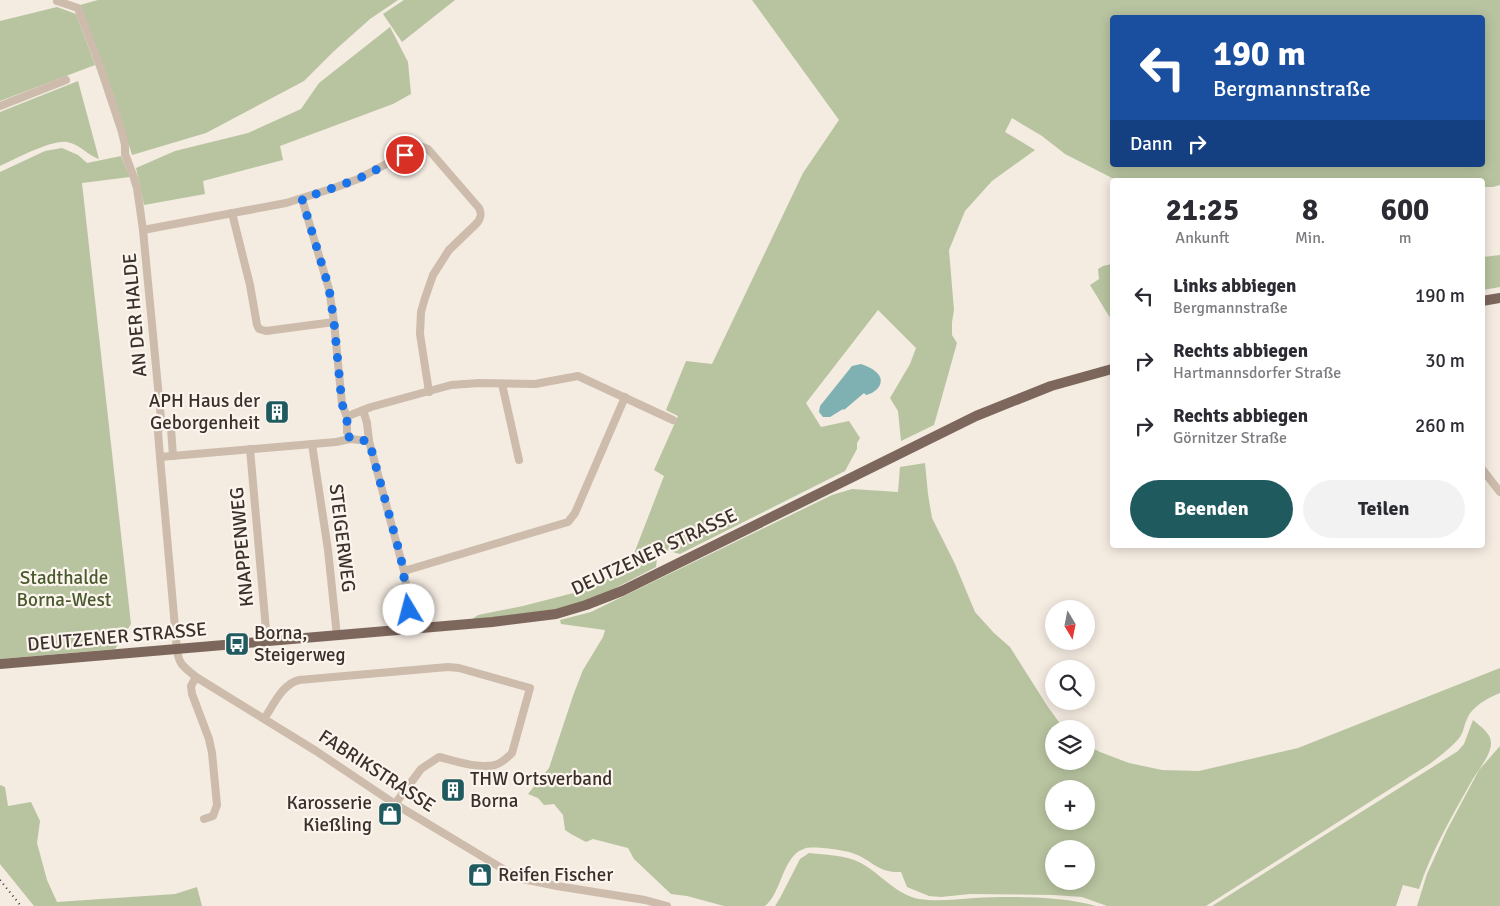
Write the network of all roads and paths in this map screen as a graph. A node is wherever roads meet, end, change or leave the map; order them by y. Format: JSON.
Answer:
{"nodes":[{"id":1,"x":57,"y":2,"type":"dead end"},
{"id":2,"x":66,"y":80,"type":"dead end"},
{"id":3,"x":0,"y":106,"type":"edge"},
{"id":4,"x":302,"y":199,"type":"junction"},
{"id":5,"x":232,"y":213,"type":"junction"},
{"id":6,"x":143,"y":230,"type":"junction"},
{"id":7,"x":1500,"y":298,"type":"edge"},
{"id":8,"x":1485,"y":300,"type":"edge"},
{"id":9,"x":334,"y":322,"type":"junction"},
{"id":10,"x":1110,"y":370,"type":"edge"},
{"id":11,"x":502,"y":384,"type":"junction"},
{"id":12,"x":429,"y":392,"type":"junction"},
{"id":13,"x":625,"y":397,"type":"junction"},
{"id":14,"x":363,"y":410,"type":"junction"},
{"id":15,"x":347,"y":417,"type":"junction"},
{"id":16,"x":673,"y":420,"type":"dead end"},
{"id":17,"x":160,"y":425,"type":"junction"},
{"id":18,"x":350,"y":439,"type":"junction"},
{"id":19,"x":369,"y":441,"type":"junction"},
{"id":20,"x":312,"y":444,"type":"junction"},
{"id":21,"x":250,"y":450,"type":"junction"},
{"id":22,"x":173,"y":456,"type":"junction"},
{"id":23,"x":160,"y":457,"type":"junction"},
{"id":24,"x":519,"y":460,"type":"dead end"},
{"id":25,"x":1485,"y":474,"type":"edge"},
{"id":26,"x":1500,"y":492,"type":"edge"},
{"id":27,"x":404,"y":571,"type":"junction"},
{"id":28,"x":412,"y":629,"type":"junction"},
{"id":29,"x":337,"y":636,"type":"junction"},
{"id":30,"x":267,"y":641,"type":"junction"},
{"id":31,"x":177,"y":650,"type":"junction"},
{"id":32,"x":0,"y":664,"type":"edge"},
{"id":33,"x":196,"y":677,"type":"junction"},
{"id":34,"x":264,"y":720,"type":"junction"},
{"id":35,"x":395,"y":804,"type":"junction"},
{"id":36,"x":204,"y":819,"type":"dead end"},
{"id":37,"x":667,"y":906,"type":"edge"}],
"edges":[{"from":1,"to":6,"type":"street","name":"AN DER HALDE"},
{"from":2,"to":3,"type":"street"},
{"from":4,"to":5,"type":"street"},
{"from":4,"to":9,"type":"street"},
{"from":4,"to":12,"type":"street"},
{"from":5,"to":6,"type":"street"},
{"from":5,"to":9,"type":"street"},
{"from":6,"to":17,"type":"street","name":"AN DER HALDE"},
{"from":7,"to":8,"type":"main road"},
{"from":9,"to":15,"type":"street"},
{"from":10,"to":28,"type":"main road","name":"DEUTZENER STRASSE"},
{"from":11,"to":12,"type":"street"},
{"from":11,"to":13,"type":"street"},
{"from":11,"to":24,"type":"street"},
{"from":12,"to":14,"type":"street"},
{"from":13,"to":16,"type":"street"},
{"from":13,"to":27,"type":"street"},
{"from":14,"to":15,"type":"street"},
{"from":14,"to":19,"type":"street"},
{"from":15,"to":18,"type":"street"},
{"from":17,"to":22,"type":"street"},
{"from":17,"to":23,"type":"street","name":"AN DER HALDE"},
{"from":18,"to":19,"type":"street"},
{"from":18,"to":20,"type":"street"},
{"from":19,"to":27,"type":"street"},
{"from":20,"to":21,"type":"street"},
{"from":20,"to":29,"type":"street","name":"STEIGERWEG"},
{"from":21,"to":22,"type":"street"},
{"from":21,"to":30,"type":"street","name":"KNAPPENWEG"},
{"from":22,"to":23,"type":"street"},
{"from":23,"to":31,"type":"street","name":"AN DER HALDE"},
{"from":25,"to":26,"type":"street"},
{"from":27,"to":28,"type":"street"},
{"from":28,"to":29,"type":"main road","name":"DEUTZENER STRASSE"},
{"from":29,"to":30,"type":"main road","name":"DEUTZENER STRASSE"},
{"from":30,"to":31,"type":"main road","name":"DEUTZENER STRASSE"},
{"from":31,"to":32,"type":"main road","name":"DEUTZENER STRASSE"},
{"from":31,"to":33,"type":"street","name":"FABRIKSTRASSE"},
{"from":33,"to":34,"type":"street","name":"FABRIKSTRASSE"},
{"from":33,"to":36,"type":"street"},
{"from":34,"to":35,"type":"street","name":"FABRIKSTRASSE"},
{"from":34,"to":35,"type":"street"},
{"from":35,"to":37,"type":"street","name":"FABRIKSTRASSE"}]}
